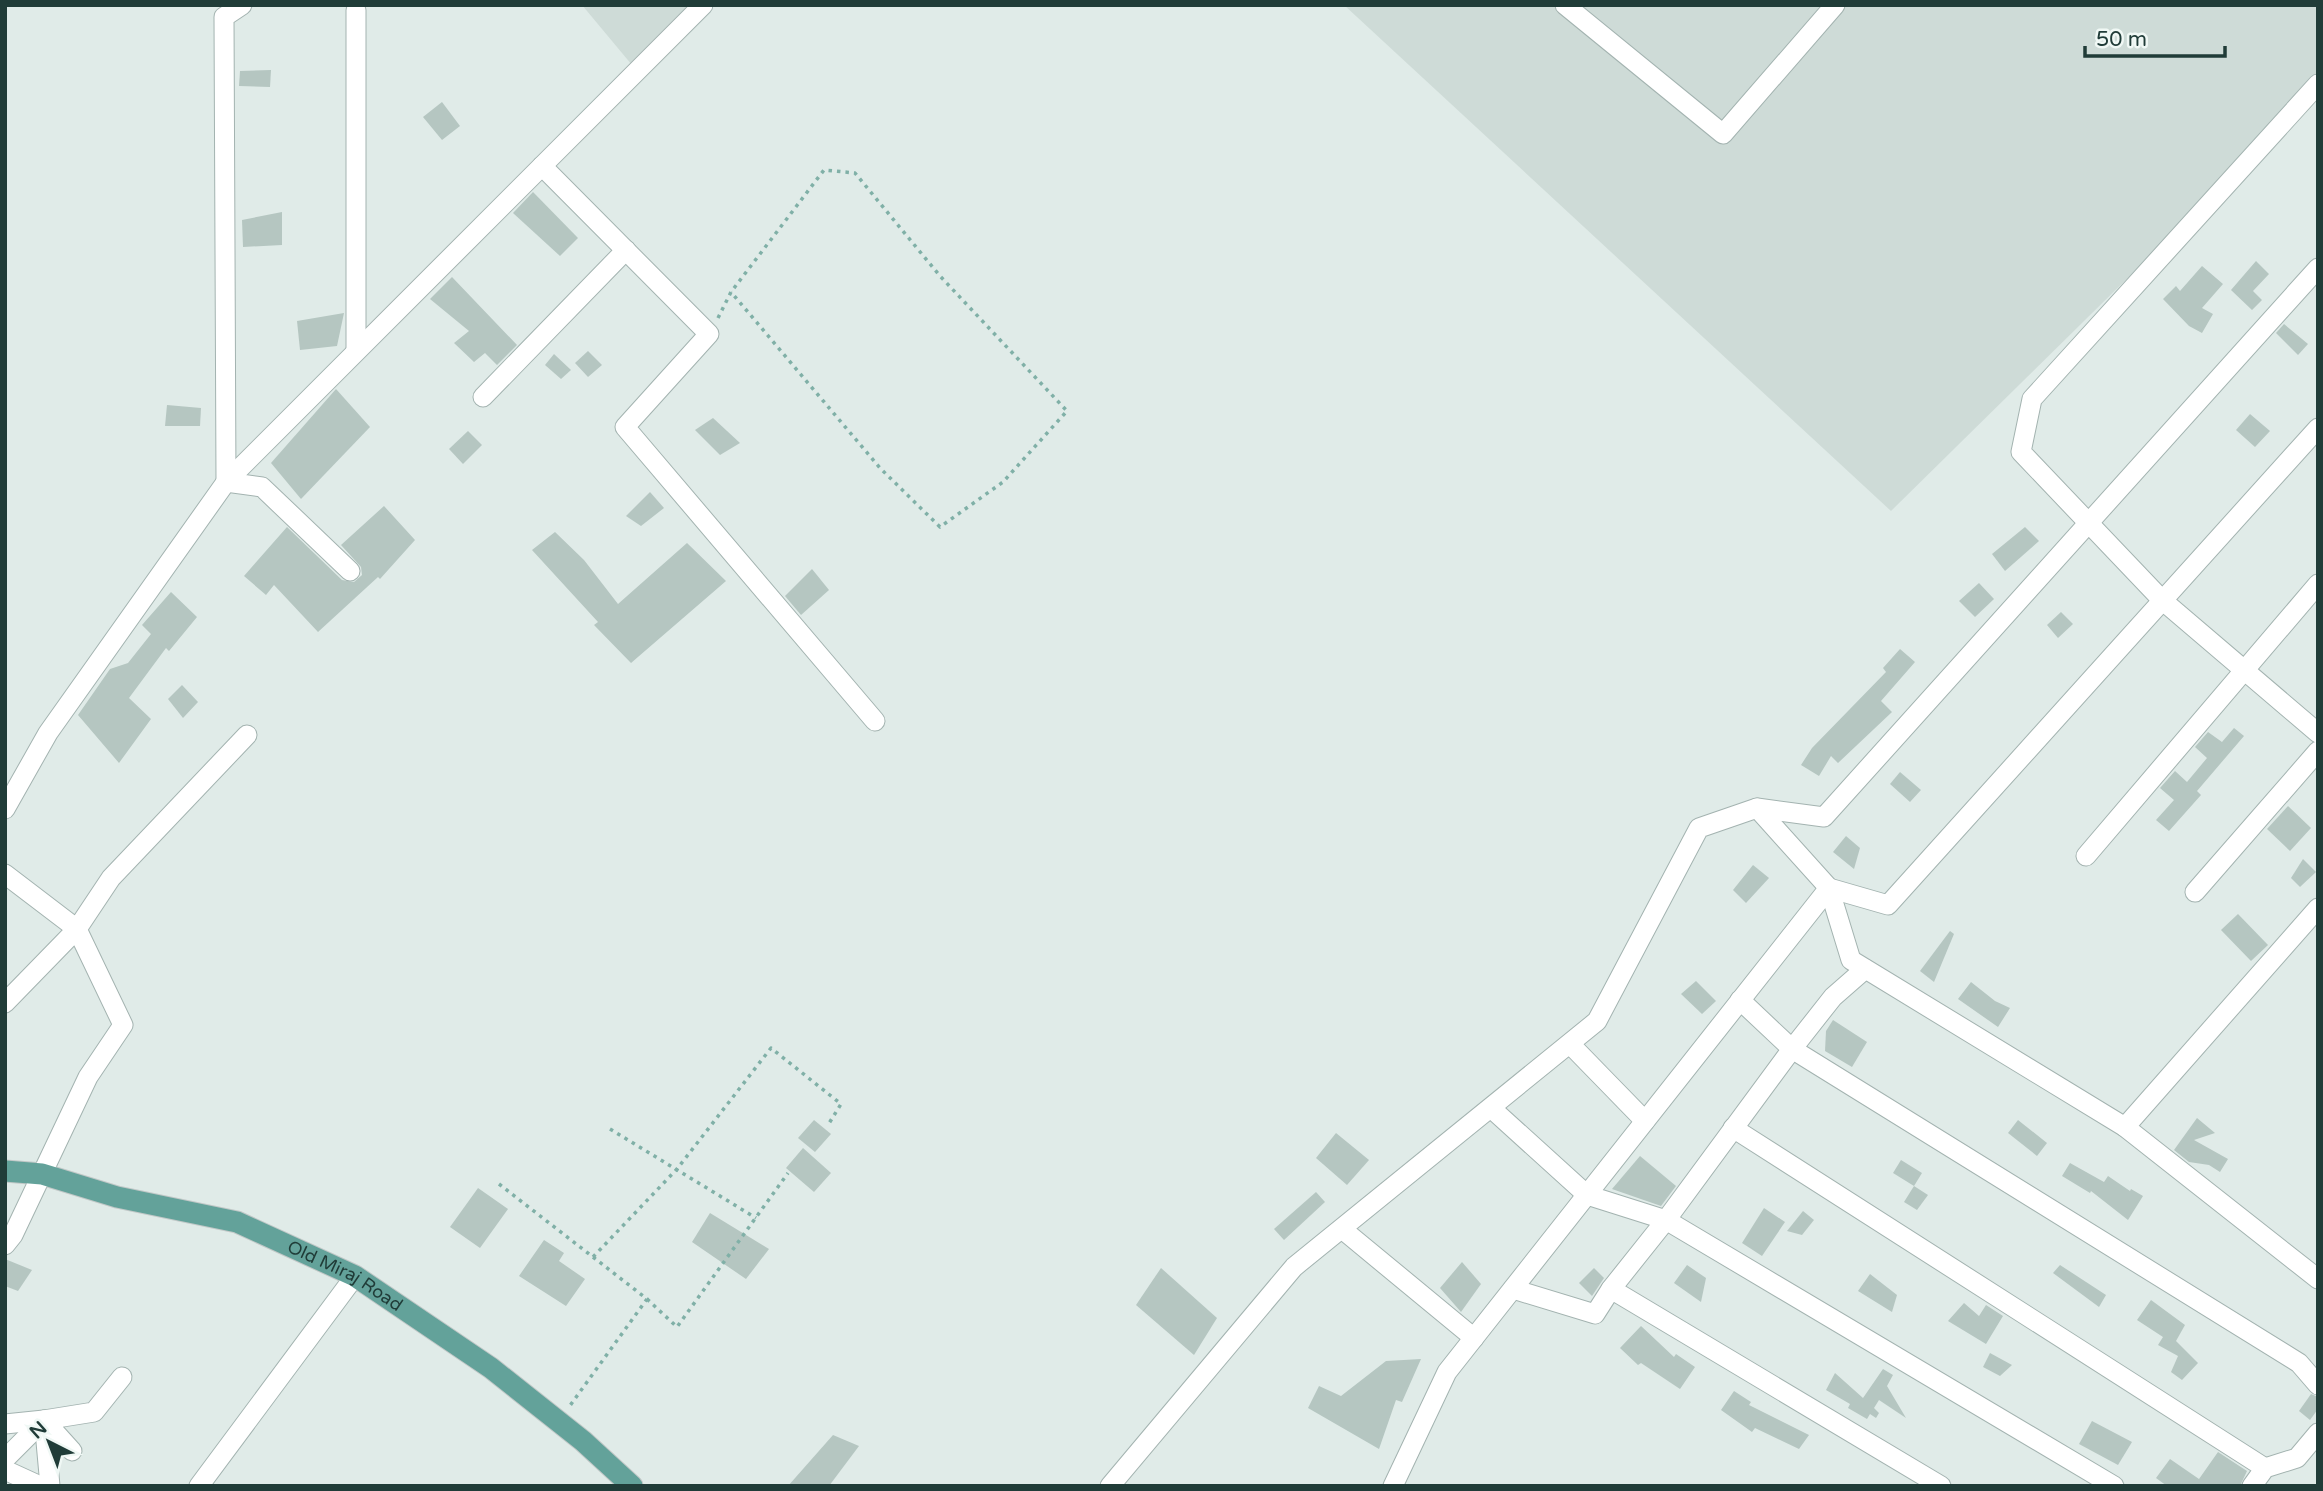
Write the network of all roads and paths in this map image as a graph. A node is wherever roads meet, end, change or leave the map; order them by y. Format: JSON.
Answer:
{"nodes":[{"id":1,"x":242,"y":5,"type":"edge"},
{"id":2,"x":703,"y":5,"type":"edge"},
{"id":3,"x":1565,"y":5,"type":"edge"},
{"id":4,"x":1835,"y":5,"type":"edge"},
{"id":5,"x":356,"y":10,"type":"dead end"},
{"id":6,"x":2318,"y":84,"type":"edge"},
{"id":7,"x":542,"y":166,"type":"junction"},
{"id":8,"x":625,"y":250,"type":"junction"},
{"id":9,"x":2318,"y":268,"type":"edge"},
{"id":10,"x":731,"y":292,"type":"junction"},
{"id":11,"x":709,"y":334,"type":"junction"},
{"id":12,"x":356,"y":351,"type":"junction"},
{"id":13,"x":483,"y":397,"type":"dead end"},
{"id":14,"x":2318,"y":428,"type":"edge"},
{"id":15,"x":226,"y":482,"type":"junction"},
{"id":16,"x":2089,"y":523,"type":"junction"},
{"id":17,"x":350,"y":570,"type":"dead end"},
{"id":18,"x":2318,"y":584,"type":"edge"},
{"id":19,"x":2162,"y":600,"type":"junction"},
{"id":20,"x":2245,"y":670,"type":"junction"},
{"id":21,"x":875,"y":721,"type":"dead end"},
{"id":22,"x":2318,"y":733,"type":"edge"},
{"id":23,"x":247,"y":735,"type":"dead end"},
{"id":24,"x":2318,"y":751,"type":"edge"},
{"id":25,"x":1757,"y":808,"type":"junction"},
{"id":26,"x":5,"y":809,"type":"edge"},
{"id":27,"x":2086,"y":856,"type":"dead end"},
{"id":28,"x":5,"y":874,"type":"edge"},
{"id":29,"x":1829,"y":888,"type":"junction"},
{"id":30,"x":2195,"y":892,"type":"dead end"},
{"id":31,"x":2318,"y":908,"type":"edge"},
{"id":32,"x":77,"y":929,"type":"junction"},
{"id":33,"x":1865,"y":969,"type":"junction"},
{"id":34,"x":1740,"y":1000,"type":"junction"},
{"id":35,"x":5,"y":1003,"type":"edge"},
{"id":36,"x":1570,"y":1044,"type":"junction"},
{"id":37,"x":1792,"y":1049,"type":"junction"},
{"id":38,"x":1491,"y":1108,"type":"junction"},
{"id":39,"x":1645,"y":1121,"type":"junction"},
{"id":40,"x":828,"y":1125,"type":"dead end"},
{"id":41,"x":2125,"y":1127,"type":"junction"},
{"id":42,"x":1733,"y":1128,"type":"junction"},
{"id":43,"x":610,"y":1129,"type":"dead end"},
{"id":44,"x":677,"y":1169,"type":"junction"},
{"id":45,"x":5,"y":1171,"type":"edge"},
{"id":46,"x":788,"y":1173,"type":"dead end"},
{"id":47,"x":42,"y":1174,"type":"junction"},
{"id":48,"x":499,"y":1184,"type":"dead end"},
{"id":49,"x":1587,"y":1195,"type":"junction"},
{"id":50,"x":756,"y":1218,"type":"junction"},
{"id":51,"x":1667,"y":1220,"type":"junction"},
{"id":52,"x":1342,"y":1229,"type":"junction"},
{"id":53,"x":5,"y":1245,"type":"edge"},
{"id":54,"x":593,"y":1257,"type":"junction"},
{"id":55,"x":355,"y":1276,"type":"junction"},
{"id":56,"x":2318,"y":1279,"type":"edge"},
{"id":57,"x":1513,"y":1289,"type":"junction"},
{"id":58,"x":1611,"y":1289,"type":"junction"},
{"id":59,"x":647,"y":1299,"type":"junction"},
{"id":60,"x":1474,"y":1338,"type":"junction"},
{"id":61,"x":122,"y":1377,"type":"dead end"},
{"id":62,"x":2318,"y":1385,"type":"edge"},
{"id":63,"x":44,"y":1420,"type":"junction"},
{"id":64,"x":557,"y":1423,"type":"junction"},
{"id":65,"x":5,"y":1424,"type":"edge"},
{"id":66,"x":2318,"y":1433,"type":"edge"},
{"id":67,"x":72,"y":1451,"type":"dead end"},
{"id":68,"x":5,"y":1459,"type":"edge"},
{"id":69,"x":2265,"y":1468,"type":"junction"},
{"id":70,"x":5,"y":1470,"type":"edge"},
{"id":71,"x":1114,"y":1485,"type":"edge"},
{"id":72,"x":40,"y":1486,"type":"edge"},
{"id":73,"x":50,"y":1486,"type":"edge"},
{"id":74,"x":199,"y":1486,"type":"edge"},
{"id":75,"x":632,"y":1486,"type":"edge"},
{"id":76,"x":1393,"y":1486,"type":"edge"},
{"id":77,"x":1941,"y":1486,"type":"edge"},
{"id":78,"x":2114,"y":1486,"type":"edge"},
{"id":79,"x":2252,"y":1486,"type":"edge"}],
"edges":[{"from":1,"to":15,"type":"street"},
{"from":2,"to":7,"type":"street"},
{"from":3,"to":4,"type":"street"},
{"from":5,"to":12,"type":"street"},
{"from":6,"to":16,"type":"street"},
{"from":7,"to":8,"type":"street"},
{"from":7,"to":12,"type":"street"},
{"from":8,"to":11,"type":"street"},
{"from":8,"to":13,"type":"street"},
{"from":9,"to":16,"type":"street"},
{"from":10,"to":10,"type":"path"},
{"from":10,"to":11,"type":"path"},
{"from":11,"to":21,"type":"street"},
{"from":12,"to":15,"type":"street"},
{"from":14,"to":19,"type":"street"},
{"from":15,"to":17,"type":"street"},
{"from":15,"to":26,"type":"street"},
{"from":16,"to":19,"type":"street"},
{"from":16,"to":25,"type":"street"},
{"from":18,"to":20,"type":"street"},
{"from":19,"to":20,"type":"street"},
{"from":19,"to":29,"type":"street"},
{"from":20,"to":22,"type":"street"},
{"from":20,"to":27,"type":"street"},
{"from":23,"to":32,"type":"street"},
{"from":24,"to":30,"type":"street"},
{"from":25,"to":29,"type":"street"},
{"from":25,"to":36,"type":"street"},
{"from":28,"to":32,"type":"street"},
{"from":29,"to":33,"type":"street"},
{"from":29,"to":34,"type":"street"},
{"from":31,"to":41,"type":"street"},
{"from":32,"to":35,"type":"street"},
{"from":32,"to":47,"type":"street"},
{"from":33,"to":37,"type":"street"},
{"from":33,"to":41,"type":"street"},
{"from":34,"to":37,"type":"street"},
{"from":34,"to":39,"type":"street"},
{"from":36,"to":38,"type":"street"},
{"from":36,"to":39,"type":"street"},
{"from":37,"to":42,"type":"street"},
{"from":37,"to":62,"type":"street"},
{"from":38,"to":49,"type":"street"},
{"from":38,"to":52,"type":"street"},
{"from":39,"to":49,"type":"street"},
{"from":40,"to":44,"type":"path"},
{"from":41,"to":56,"type":"street"},
{"from":42,"to":51,"type":"street"},
{"from":42,"to":69,"type":"street"},
{"from":43,"to":44,"type":"path"},
{"from":44,"to":50,"type":"path"},
{"from":44,"to":54,"type":"path"},
{"from":45,"to":47,"type":"main road","name":"Old Miraj Road"},
{"from":46,"to":50,"type":"path"},
{"from":47,"to":53,"type":"street"},
{"from":47,"to":55,"type":"main road","name":"Old Miraj Road"},
{"from":48,"to":54,"type":"path"},
{"from":49,"to":51,"type":"street"},
{"from":49,"to":57,"type":"street"},
{"from":50,"to":59,"type":"path"},
{"from":51,"to":58,"type":"street"},
{"from":51,"to":78,"type":"street"},
{"from":52,"to":60,"type":"street"},
{"from":52,"to":71,"type":"street"},
{"from":54,"to":59,"type":"path"},
{"from":55,"to":64,"type":"main road","name":"Old Miraj Road"},
{"from":55,"to":74,"type":"street"},
{"from":57,"to":58,"type":"street"},
{"from":57,"to":60,"type":"street"},
{"from":58,"to":77,"type":"street"},
{"from":59,"to":64,"type":"path"},
{"from":60,"to":76,"type":"street"},
{"from":61,"to":63,"type":"street"},
{"from":63,"to":65,"type":"street"},
{"from":63,"to":67,"type":"street"},
{"from":63,"to":68,"type":"street"},
{"from":63,"to":73,"type":"street"},
{"from":64,"to":75,"type":"main road","name":"Old Miraj Road"},
{"from":66,"to":69,"type":"street"},
{"from":69,"to":79,"type":"street"},
{"from":70,"to":72,"type":"street"}]}
